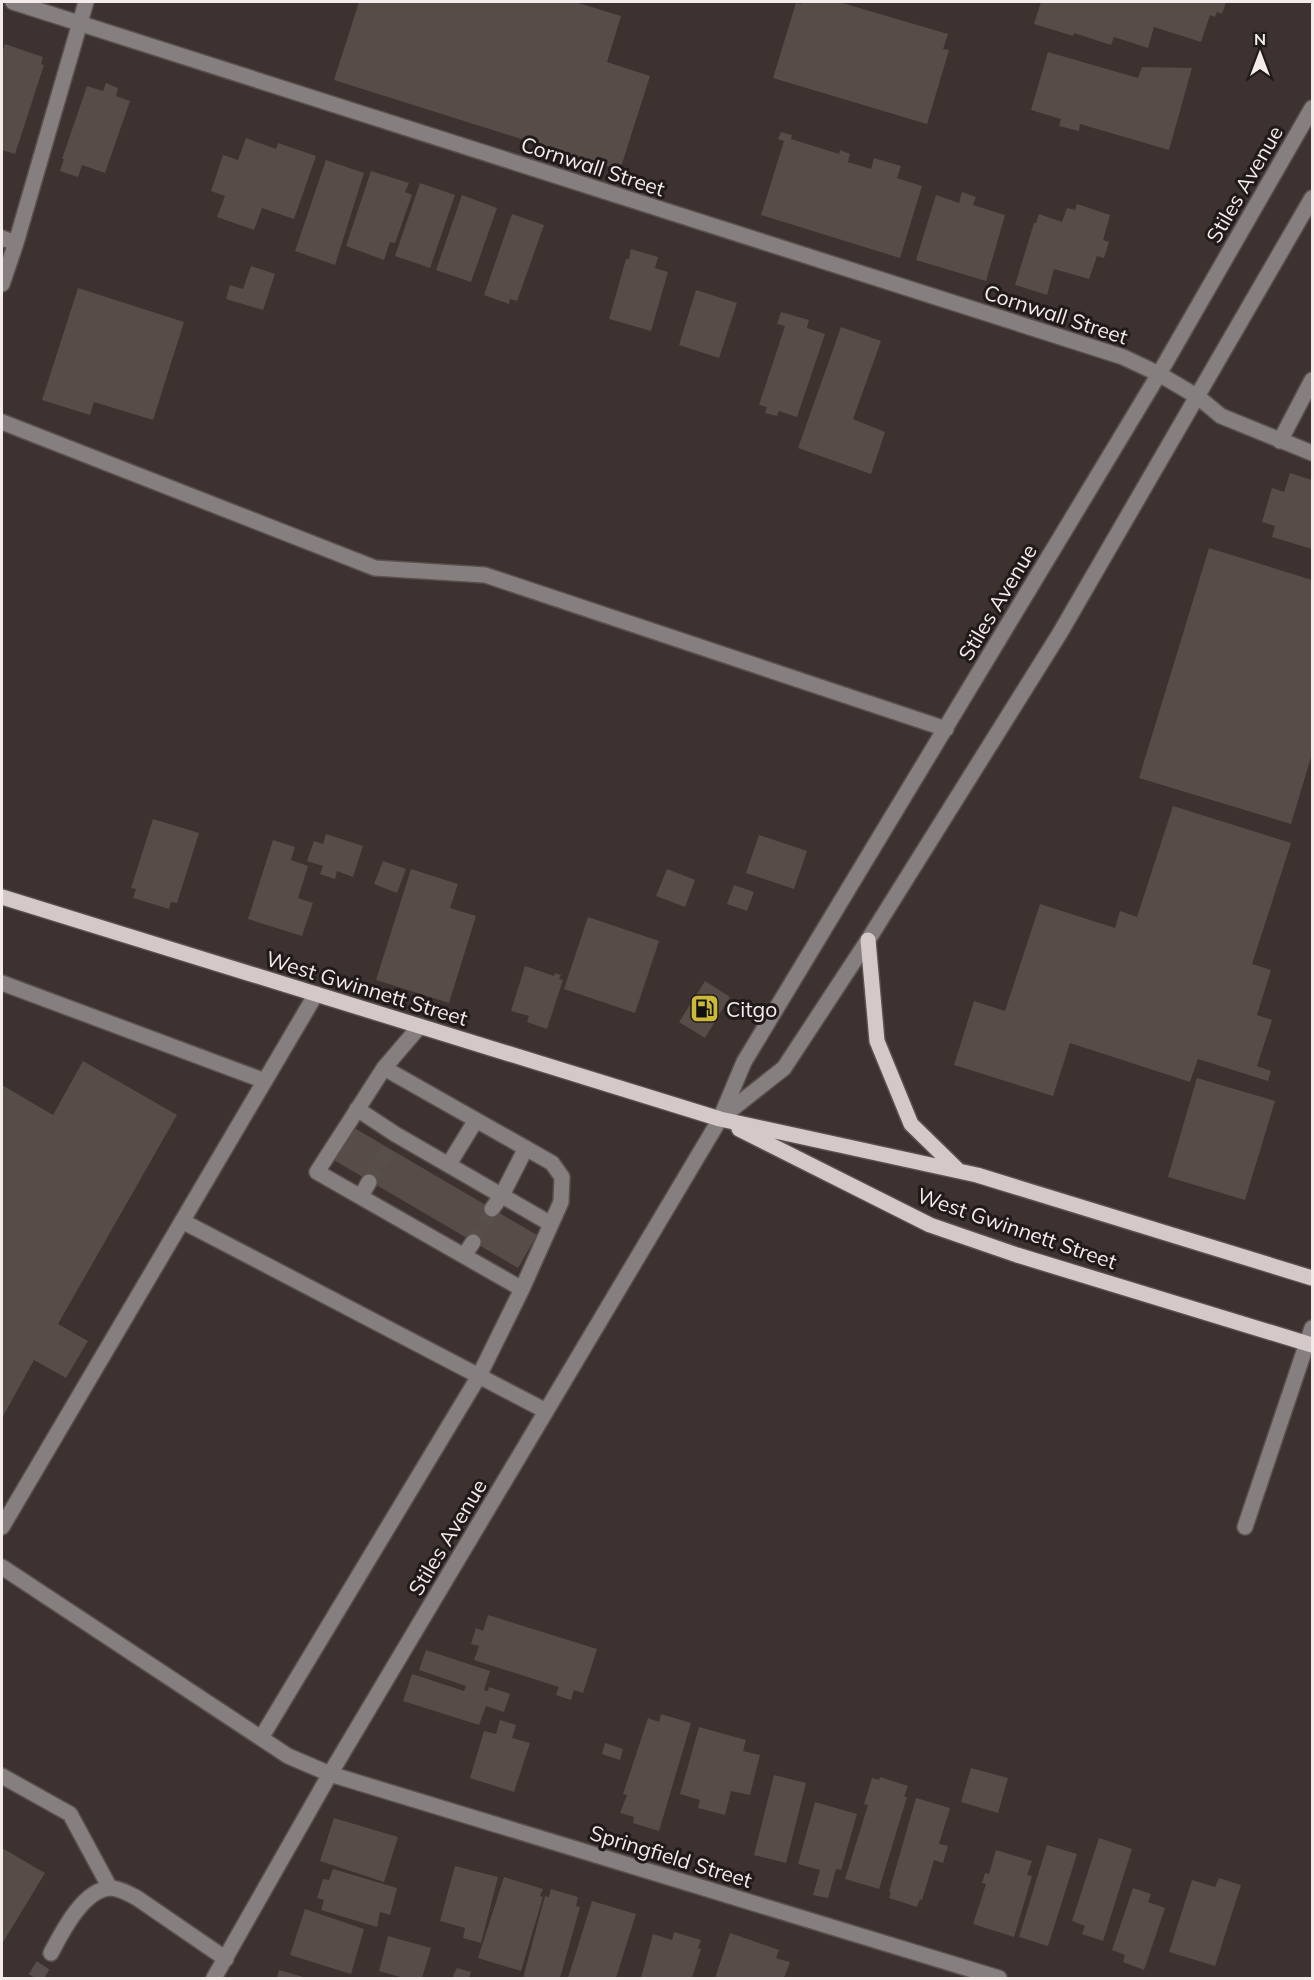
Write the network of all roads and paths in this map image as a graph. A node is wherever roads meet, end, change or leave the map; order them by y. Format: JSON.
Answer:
{"nodes":[{"id":1,"x":12,"y":2,"type":"edge"},
{"id":2,"x":86,"y":2,"type":"edge"},
{"id":3,"x":78,"y":23,"type":"junction"},
{"id":4,"x":1312,"y":108,"type":"edge"},
{"id":5,"x":1312,"y":198,"type":"edge"},
{"id":6,"x":9,"y":241,"type":"edge"},
{"id":7,"x":2,"y":284,"type":"edge"},
{"id":8,"x":1159,"y":374,"type":"junction"},
{"id":9,"x":1312,"y":380,"type":"edge"},
{"id":10,"x":1198,"y":397,"type":"junction"},
{"id":11,"x":2,"y":422,"type":"edge"},
{"id":12,"x":1280,"y":441,"type":"junction"},
{"id":13,"x":1312,"y":453,"type":"edge"},
{"id":14,"x":946,"y":729,"type":"junction"},
{"id":15,"x":2,"y":897,"type":"edge"},
{"id":16,"x":868,"y":940,"type":"junction"},
{"id":17,"x":2,"y":983,"type":"edge"},
{"id":18,"x":316,"y":994,"type":"junction"},
{"id":19,"x":420,"y":1026,"type":"junction"},
{"id":20,"x":384,"y":1068,"type":"junction"},
{"id":21,"x":265,"y":1081,"type":"junction"},
{"id":22,"x":357,"y":1109,"type":"junction"},
{"id":23,"x":720,"y":1119,"type":"junction"},
{"id":24,"x":476,"y":1120,"type":"junction"},
{"id":25,"x":526,"y":1148,"type":"junction"},
{"id":26,"x":449,"y":1164,"type":"junction"},
{"id":27,"x":959,"y":1171,"type":"junction"},
{"id":28,"x":369,"y":1182,"type":"tunnel mouth"},
{"id":29,"x":502,"y":1195,"type":"junction"},
{"id":30,"x":361,"y":1197,"type":"junction"},
{"id":31,"x":492,"y":1209,"type":"tunnel mouth"},
{"id":32,"x":182,"y":1221,"type":"junction"},
{"id":33,"x":551,"y":1224,"type":"junction"},
{"id":34,"x":473,"y":1242,"type":"tunnel mouth"},
{"id":35,"x":464,"y":1256,"type":"junction"},
{"id":36,"x":1312,"y":1278,"type":"edge"},
{"id":37,"x":522,"y":1289,"type":"junction"},
{"id":38,"x":1312,"y":1328,"type":"edge"},
{"id":39,"x":1309,"y":1343,"type":"edge"},
{"id":40,"x":479,"y":1376,"type":"junction"},
{"id":41,"x":546,"y":1411,"type":"junction"},
{"id":42,"x":2,"y":1527,"type":"edge"},
{"id":43,"x":1245,"y":1527,"type":"dead end"},
{"id":44,"x":2,"y":1567,"type":"edge"},
{"id":45,"x":261,"y":1738,"type":"junction"},
{"id":46,"x":330,"y":1774,"type":"junction"},
{"id":47,"x":2,"y":1776,"type":"edge"},
{"id":48,"x":110,"y":1888,"type":"junction"},
{"id":49,"x":51,"y":1953,"type":"tunnel mouth"},
{"id":50,"x":226,"y":1959,"type":"junction"},
{"id":51,"x":214,"y":1978,"type":"edge"},
{"id":52,"x":999,"y":1978,"type":"edge"}],
"edges":[{"from":1,"to":3,"type":"street","name":"Cornwall Street"},
{"from":2,"to":3,"type":"street"},
{"from":3,"to":6,"type":"street"},
{"from":3,"to":8,"type":"street","name":"Cornwall Street"},
{"from":4,"to":8,"type":"street","name":"Stiles Avenue"},
{"from":5,"to":10,"type":"street","name":"Stiles Avenue"},
{"from":6,"to":7,"type":"street"},
{"from":8,"to":10,"type":"street","name":"Cornwall Street"},
{"from":8,"to":14,"type":"street","name":"Stiles Avenue"},
{"from":9,"to":12,"type":"street"},
{"from":10,"to":12,"type":"street","name":"Cornwall Street"},
{"from":10,"to":16,"type":"street","name":"Stiles Avenue"},
{"from":11,"to":14,"type":"street"},
{"from":12,"to":13,"type":"street","name":"Cornwall Street"},
{"from":14,"to":23,"type":"street","name":"Stiles Avenue"},
{"from":15,"to":18,"type":"main road","name":"West Gwinnett Street"},
{"from":16,"to":23,"type":"street","name":"Stiles Avenue"},
{"from":16,"to":27,"type":"main road"},
{"from":17,"to":21,"type":"street"},
{"from":18,"to":19,"type":"main road","name":"West Gwinnett Street"},
{"from":18,"to":21,"type":"street"},
{"from":19,"to":20,"type":"street"},
{"from":19,"to":23,"type":"main road","name":"West Gwinnett Street"},
{"from":20,"to":22,"type":"street"},
{"from":20,"to":24,"type":"street"},
{"from":21,"to":32,"type":"street"},
{"from":22,"to":26,"type":"street"},
{"from":22,"to":30,"type":"street"},
{"from":23,"to":27,"type":"main road","name":"West Gwinnett Street"},
{"from":23,"to":39,"type":"main road","name":"West Gwinnett Street"},
{"from":23,"to":41,"type":"street","name":"Stiles Avenue"},
{"from":24,"to":25,"type":"street"},
{"from":24,"to":26,"type":"street"},
{"from":25,"to":29,"type":"street"},
{"from":25,"to":33,"type":"street"},
{"from":26,"to":29,"type":"street"},
{"from":27,"to":36,"type":"main road","name":"West Gwinnett Street"},
{"from":28,"to":30,"type":"street"},
{"from":29,"to":31,"type":"street"},
{"from":29,"to":33,"type":"street"},
{"from":30,"to":35,"type":"street"},
{"from":32,"to":40,"type":"street"},
{"from":32,"to":42,"type":"street"},
{"from":33,"to":37,"type":"street"},
{"from":34,"to":35,"type":"street"},
{"from":35,"to":37,"type":"street"},
{"from":37,"to":40,"type":"street"},
{"from":38,"to":39,"type":"street"},
{"from":39,"to":43,"type":"street"},
{"from":40,"to":41,"type":"street"},
{"from":40,"to":45,"type":"street"},
{"from":41,"to":46,"type":"street","name":"Stiles Avenue"},
{"from":44,"to":45,"type":"street","name":"Springfield Street"},
{"from":45,"to":46,"type":"street","name":"Springfield Street"},
{"from":46,"to":50,"type":"street","name":"Stiles Avenue"},
{"from":46,"to":52,"type":"street","name":"Springfield Street"},
{"from":47,"to":48,"type":"street"},
{"from":48,"to":49,"type":"street"},
{"from":48,"to":50,"type":"street"},
{"from":50,"to":51,"type":"street","name":"Stiles Avenue"}]}
